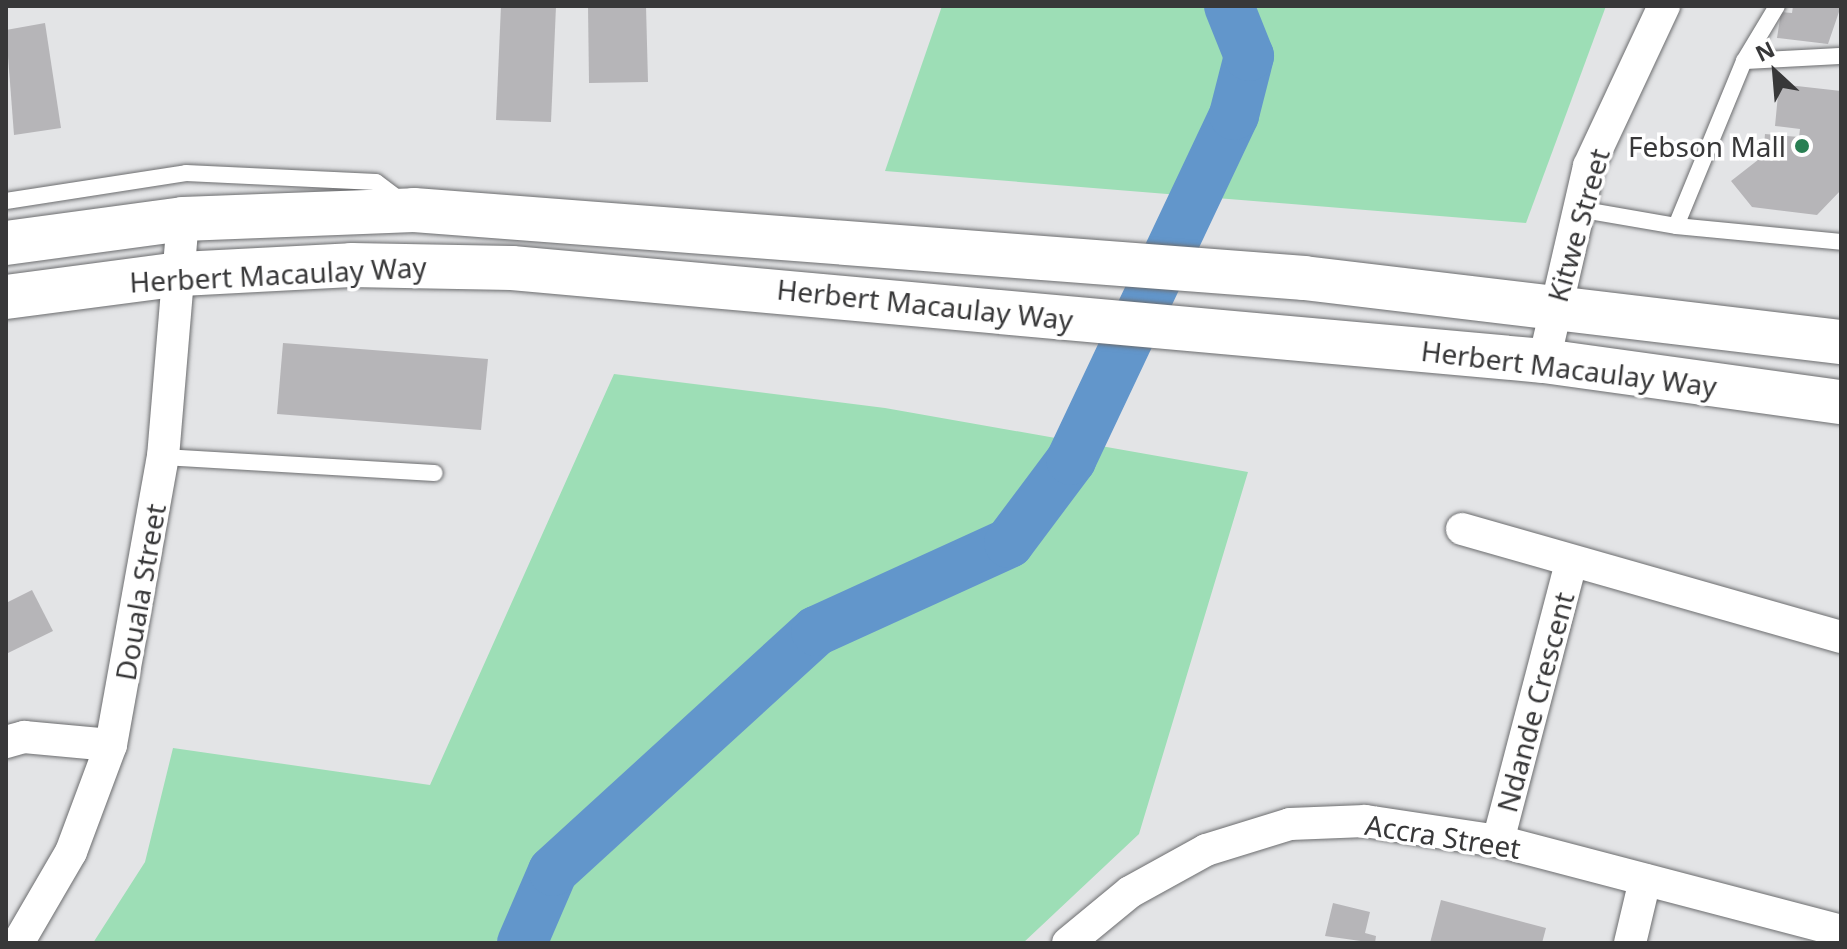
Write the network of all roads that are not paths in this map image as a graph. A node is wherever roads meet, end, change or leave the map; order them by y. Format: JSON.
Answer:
{"nodes":[{"id":1,"x":1664,"y":6,"type":"edge"},
{"id":2,"x":1777,"y":6,"type":"edge"},
{"id":3,"x":1841,"y":56,"type":"edge"},
{"id":4,"x":1744,"y":61,"type":"junction"},
{"id":5,"x":6,"y":201,"type":"edge"},
{"id":6,"x":1578,"y":209,"type":"junction"},
{"id":7,"x":414,"y":210,"type":"junction"},
{"id":8,"x":183,"y":219,"type":"junction"},
{"id":9,"x":1676,"y":226,"type":"junction"},
{"id":10,"x":1841,"y":242,"type":"edge"},
{"id":11,"x":6,"y":243,"type":"edge"},
{"id":12,"x":181,"y":274,"type":"junction"},
{"id":13,"x":6,"y":297,"type":"edge"},
{"id":14,"x":1554,"y":304,"type":"junction"},
{"id":15,"x":1841,"y":342,"type":"edge"},
{"id":16,"x":1544,"y":361,"type":"junction"},
{"id":17,"x":1841,"y":402,"type":"edge"},
{"id":18,"x":163,"y":457,"type":"junction"},
{"id":19,"x":435,"y":473,"type":"dead end"},
{"id":20,"x":1462,"y":529,"type":"dead end"},
{"id":21,"x":1571,"y":562,"type":"junction"},
{"id":22,"x":1841,"y":637,"type":"edge"},
{"id":23,"x":6,"y":742,"type":"edge"},
{"id":24,"x":111,"y":745,"type":"junction"},
{"id":25,"x":1498,"y":841,"type":"junction"},
{"id":26,"x":1645,"y":880,"type":"junction"},
{"id":27,"x":1841,"y":931,"type":"edge"},
{"id":28,"x":18,"y":943,"type":"edge"},
{"id":29,"x":1068,"y":943,"type":"edge"},
{"id":30,"x":1630,"y":943,"type":"edge"}],
"edges":[{"from":1,"to":6,"type":"street","name":"Kitwe Street"},
{"from":2,"to":4,"type":"lane"},
{"from":3,"to":4,"type":"lane"},
{"from":4,"to":9,"type":"lane"},
{"from":5,"to":7,"type":"lane"},
{"from":6,"to":9,"type":"lane"},
{"from":6,"to":14,"type":"street","name":"Kitwe Street"},
{"from":7,"to":8,"type":"main road","name":"Herbert Macaulay Way"},
{"from":7,"to":14,"type":"main road","name":"Herbert Macaulay Way"},
{"from":8,"to":11,"type":"main road","name":"Herbert Macaulay Way"},
{"from":8,"to":12,"type":"street","name":"Douala Street"},
{"from":9,"to":10,"type":"lane"},
{"from":12,"to":13,"type":"main road","name":"Herbert Macaulay Way"},
{"from":12,"to":16,"type":"main road","name":"Herbert Macaulay Way"},
{"from":12,"to":18,"type":"street","name":"Douala Street"},
{"from":14,"to":15,"type":"main road","name":"Herbert Macaulay Way"},
{"from":14,"to":16,"type":"street","name":"Kitwe Street"},
{"from":16,"to":17,"type":"main road","name":"Herbert Macaulay Way"},
{"from":18,"to":19,"type":"lane"},
{"from":18,"to":24,"type":"street","name":"Douala Street"},
{"from":20,"to":21,"type":"street","name":"Ndande Crescent"},
{"from":21,"to":22,"type":"street","name":"Ndande Crescent"},
{"from":21,"to":25,"type":"street","name":"Ndande Crescent"},
{"from":23,"to":24,"type":"street"},
{"from":24,"to":28,"type":"street","name":"Douala Street"},
{"from":25,"to":26,"type":"street","name":"Accra Street"},
{"from":25,"to":29,"type":"street","name":"Accra Street"},
{"from":26,"to":27,"type":"street","name":"Accra Street"},
{"from":26,"to":30,"type":"street"}]}
